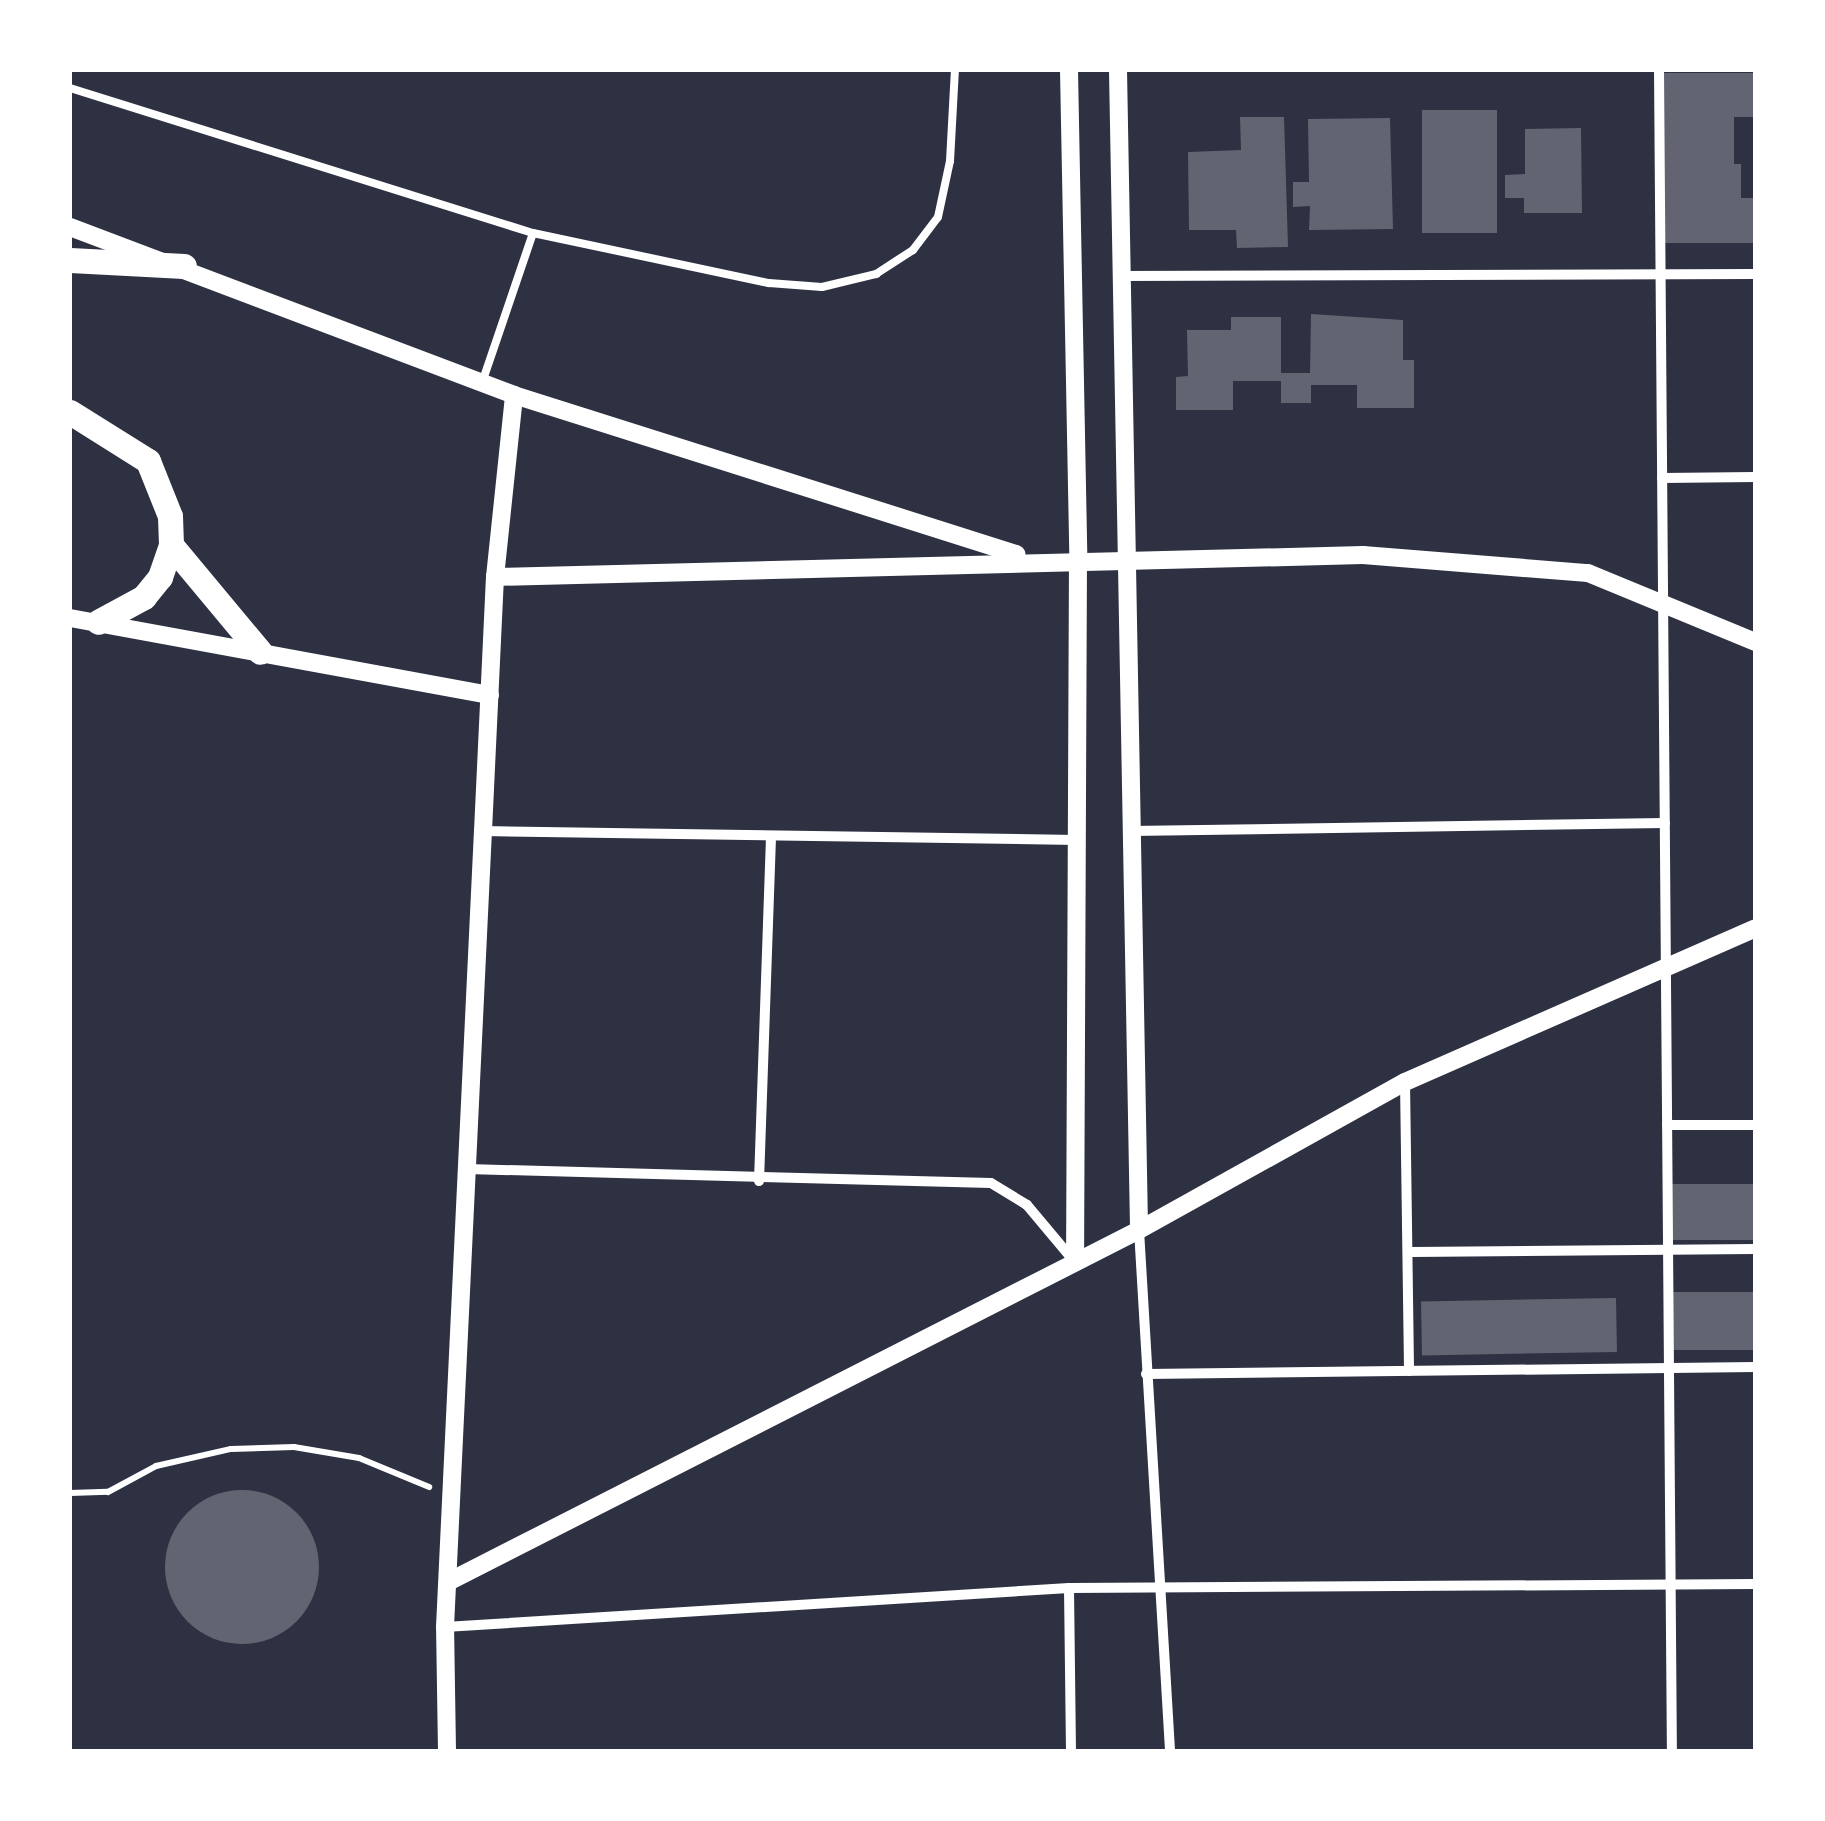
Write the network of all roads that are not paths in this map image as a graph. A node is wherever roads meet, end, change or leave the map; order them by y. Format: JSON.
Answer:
{"nodes":[{"id":1,"x":955,"y":70,"type":"edge"},
{"id":2,"x":1069,"y":70,"type":"edge"},
{"id":3,"x":1118,"y":70,"type":"edge"},
{"id":4,"x":1659,"y":70,"type":"edge"},
{"id":5,"x":70,"y":88,"type":"edge"},
{"id":6,"x":70,"y":227,"type":"edge"},
{"id":7,"x":533,"y":233,"type":"junction"},
{"id":8,"x":70,"y":260,"type":"edge"},
{"id":9,"x":184,"y":266,"type":"junction"},
{"id":10,"x":1660,"y":274,"type":"junction"},
{"id":11,"x":1755,"y":274,"type":"edge"},
{"id":12,"x":1120,"y":276,"type":"junction"},
{"id":13,"x":482,"y":383,"type":"junction"},
{"id":14,"x":514,"y":394,"type":"junction"},
{"id":15,"x":70,"y":412,"type":"edge"},
{"id":16,"x":1755,"y":477,"type":"edge"},
{"id":17,"x":1662,"y":478,"type":"junction"},
{"id":18,"x":171,"y":545,"type":"junction"},
{"id":19,"x":1078,"y":557,"type":"junction"},
{"id":20,"x":1124,"y":557,"type":"junction"},
{"id":21,"x":1030,"y":559,"type":"junction"},
{"id":22,"x":496,"y":576,"type":"junction"},
{"id":23,"x":1663,"y":606,"type":"junction"},
{"id":24,"x":70,"y":618,"type":"edge"},
{"id":25,"x":98,"y":622,"type":"junction"},
{"id":26,"x":1755,"y":642,"type":"edge"},
{"id":27,"x":260,"y":652,"type":"junction"},
{"id":28,"x":490,"y":695,"type":"junction"},
{"id":29,"x":1665,"y":823,"type":"junction"},
{"id":30,"x":483,"y":831,"type":"junction"},
{"id":31,"x":1130,"y":831,"type":"junction"},
{"id":32,"x":772,"y":838,"type":"junction"},
{"id":33,"x":1077,"y":840,"type":"junction"},
{"id":34,"x":1755,"y":928,"type":"edge"},
{"id":35,"x":1666,"y":968,"type":"junction"},
{"id":36,"x":1405,"y":1082,"type":"junction"},
{"id":37,"x":1755,"y":1124,"type":"edge"},
{"id":38,"x":1667,"y":1126,"type":"junction"},
{"id":39,"x":467,"y":1169,"type":"junction"},
{"id":40,"x":759,"y":1181,"type":"junction"},
{"id":41,"x":1139,"y":1230,"type":"junction"},
{"id":42,"x":1668,"y":1249,"type":"junction"},
{"id":43,"x":1755,"y":1249,"type":"edge"},
{"id":44,"x":1412,"y":1252,"type":"junction"},
{"id":45,"x":1075,"y":1262,"type":"junction"},
{"id":46,"x":1755,"y":1367,"type":"edge"},
{"id":47,"x":1669,"y":1368,"type":"junction"},
{"id":48,"x":1409,"y":1371,"type":"junction"},
{"id":49,"x":1146,"y":1374,"type":"junction"},
{"id":50,"x":448,"y":1582,"type":"junction"},
{"id":51,"x":1671,"y":1584,"type":"junction"},
{"id":52,"x":1755,"y":1584,"type":"edge"},
{"id":53,"x":1069,"y":1588,"type":"junction"},
{"id":54,"x":1160,"y":1588,"type":"junction"},
{"id":55,"x":445,"y":1627,"type":"junction"},
{"id":56,"x":447,"y":1751,"type":"edge"},
{"id":57,"x":1071,"y":1751,"type":"edge"},
{"id":58,"x":1170,"y":1751,"type":"edge"},
{"id":59,"x":1672,"y":1751,"type":"edge"}],
"edges":[{"from":1,"to":7,"type":"lane"},
{"from":2,"to":19,"type":"street"},
{"from":3,"to":12,"type":"street"},
{"from":4,"to":10,"type":"street"},
{"from":5,"to":7,"type":"lane"},
{"from":6,"to":9,"type":"street"},
{"from":7,"to":13,"type":"lane"},
{"from":8,"to":9,"type":"main road"},
{"from":9,"to":13,"type":"street"},
{"from":10,"to":11,"type":"street"},
{"from":10,"to":12,"type":"street"},
{"from":10,"to":17,"type":"street"},
{"from":12,"to":20,"type":"street"},
{"from":13,"to":14,"type":"street"},
{"from":14,"to":21,"type":"street"},
{"from":14,"to":22,"type":"street"},
{"from":15,"to":18,"type":"main road"},
{"from":16,"to":17,"type":"street"},
{"from":17,"to":23,"type":"street"},
{"from":18,"to":25,"type":"main road"},
{"from":18,"to":27,"type":"main road"},
{"from":19,"to":20,"type":"street"},
{"from":19,"to":21,"type":"street"},
{"from":19,"to":33,"type":"street"},
{"from":20,"to":23,"type":"street"},
{"from":20,"to":31,"type":"street"},
{"from":21,"to":22,"type":"street"},
{"from":22,"to":28,"type":"street"},
{"from":23,"to":26,"type":"street"},
{"from":23,"to":29,"type":"street"},
{"from":24,"to":25,"type":"street"},
{"from":25,"to":27,"type":"street"},
{"from":27,"to":28,"type":"street"},
{"from":28,"to":30,"type":"street"},
{"from":29,"to":31,"type":"street"},
{"from":29,"to":35,"type":"street"},
{"from":30,"to":32,"type":"street"},
{"from":30,"to":39,"type":"street"},
{"from":31,"to":41,"type":"street"},
{"from":32,"to":33,"type":"street"},
{"from":32,"to":40,"type":"street"},
{"from":33,"to":45,"type":"street"},
{"from":34,"to":35,"type":"street"},
{"from":35,"to":36,"type":"street"},
{"from":35,"to":38,"type":"street"},
{"from":36,"to":41,"type":"street"},
{"from":36,"to":44,"type":"street"},
{"from":37,"to":38,"type":"street"},
{"from":38,"to":42,"type":"street"},
{"from":39,"to":40,"type":"street"},
{"from":39,"to":50,"type":"street"},
{"from":40,"to":45,"type":"street"},
{"from":41,"to":45,"type":"street"},
{"from":41,"to":49,"type":"street"},
{"from":42,"to":43,"type":"street"},
{"from":42,"to":44,"type":"street"},
{"from":42,"to":47,"type":"street"},
{"from":44,"to":48,"type":"street"},
{"from":45,"to":50,"type":"street"},
{"from":46,"to":47,"type":"street"},
{"from":47,"to":48,"type":"street"},
{"from":47,"to":51,"type":"street"},
{"from":48,"to":49,"type":"street"},
{"from":49,"to":54,"type":"street"},
{"from":50,"to":55,"type":"street"},
{"from":51,"to":52,"type":"street"},
{"from":51,"to":54,"type":"street"},
{"from":51,"to":59,"type":"street"},
{"from":53,"to":54,"type":"street"},
{"from":53,"to":55,"type":"street"},
{"from":53,"to":57,"type":"street"},
{"from":54,"to":58,"type":"street"},
{"from":55,"to":56,"type":"street"}]}
